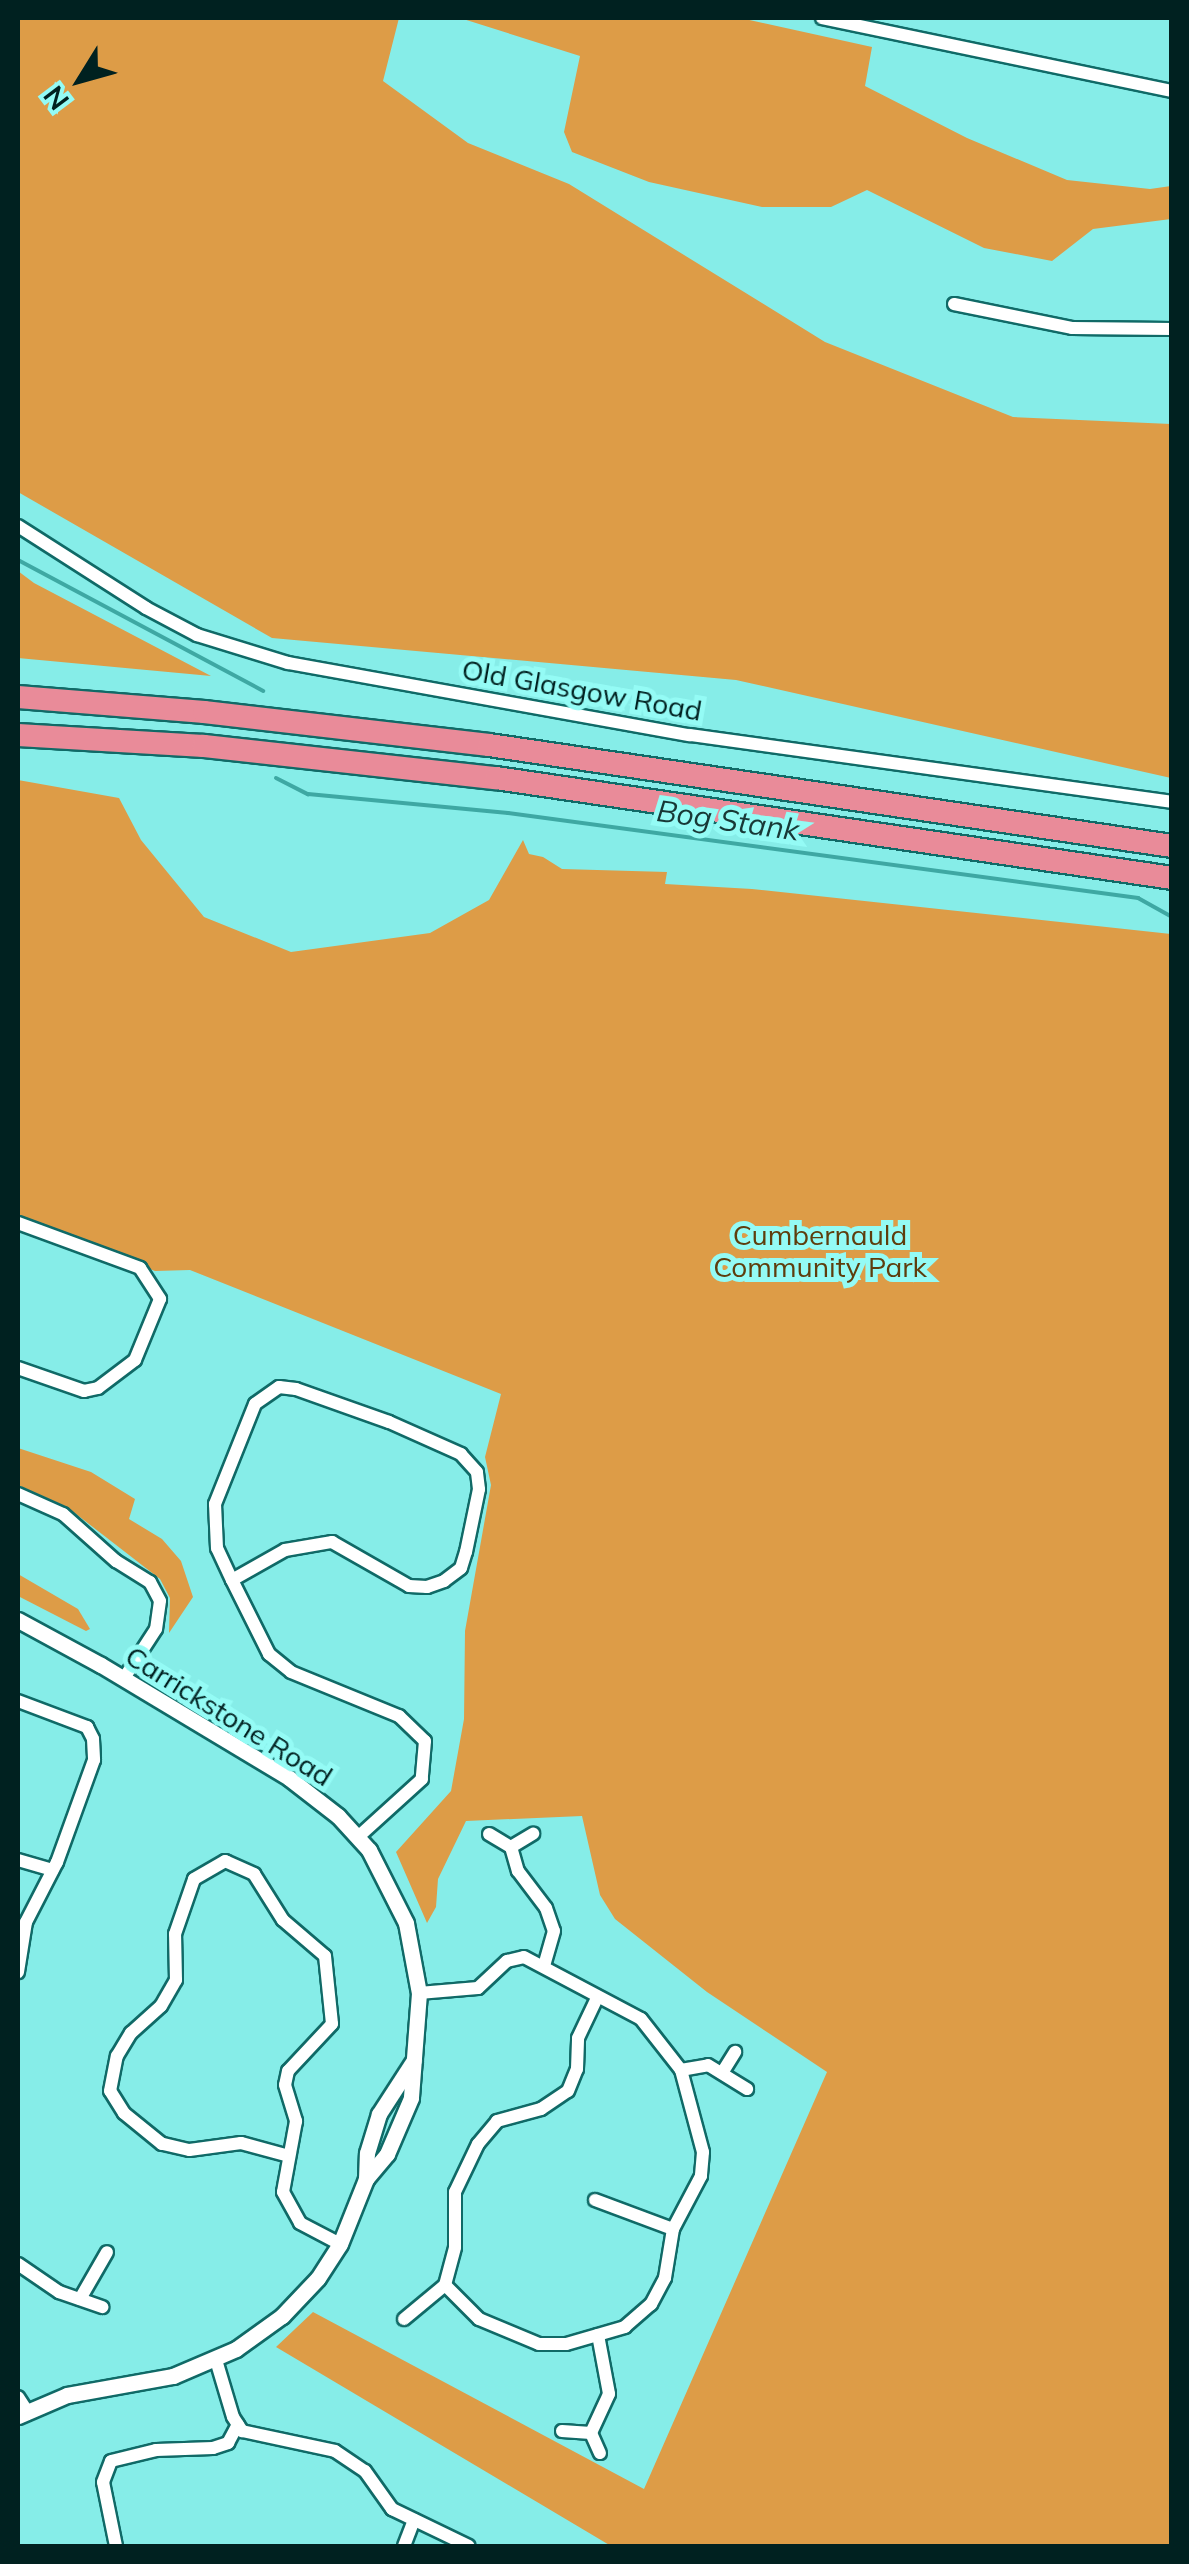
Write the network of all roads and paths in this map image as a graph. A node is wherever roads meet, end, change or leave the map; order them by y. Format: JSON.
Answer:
{"nodes":[{"id":1,"x":822,"y":18,"type":"edge"},
{"id":2,"x":1172,"y":92,"type":"edge"},
{"id":3,"x":954,"y":304,"type":"dead end"},
{"id":4,"x":1172,"y":329,"type":"edge"},
{"id":5,"x":18,"y":526,"type":"edge"},
{"id":6,"x":18,"y":697,"type":"edge"},
{"id":7,"x":18,"y":735,"type":"edge"},
{"id":8,"x":1172,"y":802,"type":"edge"},
{"id":9,"x":1172,"y":846,"type":"edge"},
{"id":10,"x":1172,"y":878,"type":"edge"},
{"id":11,"x":18,"y":1223,"type":"edge"},
{"id":12,"x":18,"y":1368,"type":"edge"},
{"id":13,"x":18,"y":1494,"type":"edge"},
{"id":14,"x":232,"y":1580,"type":"junction"},
{"id":15,"x":18,"y":1620,"type":"edge"},
{"id":16,"x":124,"y":1678,"type":"junction"},
{"id":17,"x":18,"y":1702,"type":"edge"},
{"id":18,"x":489,"y":1834,"type":"dead end"},
{"id":19,"x":532,"y":1834,"type":"dead end"},
{"id":20,"x":358,"y":1837,"type":"junction"},
{"id":21,"x":511,"y":1847,"type":"junction"},
{"id":22,"x":18,"y":1860,"type":"edge"},
{"id":23,"x":52,"y":1870,"type":"junction"},
{"id":24,"x":544,"y":1965,"type":"junction"},
{"id":25,"x":18,"y":1972,"type":"edge"},
{"id":26,"x":419,"y":1993,"type":"junction"},
{"id":27,"x":597,"y":1998,"type":"junction"},
{"id":28,"x":736,"y":2052,"type":"dead end"},
{"id":29,"x":414,"y":2058,"type":"junction"},
{"id":30,"x":681,"y":2070,"type":"junction"},
{"id":31,"x":722,"y":2073,"type":"junction"},
{"id":32,"x":747,"y":2089,"type":"dead end"},
{"id":33,"x":289,"y":2156,"type":"junction"},
{"id":34,"x":366,"y":2179,"type":"junction"},
{"id":35,"x":595,"y":2200,"type":"dead end"},
{"id":36,"x":673,"y":2229,"type":"junction"},
{"id":37,"x":340,"y":2244,"type":"junction"},
{"id":38,"x":107,"y":2252,"type":"dead end"},
{"id":39,"x":18,"y":2264,"type":"edge"},
{"id":40,"x":444,"y":2284,"type":"junction"},
{"id":41,"x":80,"y":2300,"type":"junction"},
{"id":42,"x":102,"y":2307,"type":"dead end"},
{"id":43,"x":404,"y":2319,"type":"dead end"},
{"id":44,"x":598,"y":2335,"type":"junction"},
{"id":45,"x":216,"y":2360,"type":"junction"},
{"id":46,"x":18,"y":2396,"type":"edge"},
{"id":47,"x":22,"y":2414,"type":"edge"},
{"id":48,"x":238,"y":2424,"type":"junction"},
{"id":49,"x":562,"y":2431,"type":"dead end"},
{"id":50,"x":590,"y":2432,"type":"junction"},
{"id":51,"x":600,"y":2453,"type":"dead end"},
{"id":52,"x":414,"y":2520,"type":"junction"},
{"id":53,"x":116,"y":2546,"type":"edge"},
{"id":54,"x":404,"y":2546,"type":"edge"},
{"id":55,"x":469,"y":2546,"type":"edge"}],
"edges":[{"from":1,"to":2,"type":"street"},
{"from":3,"to":4,"type":"street"},
{"from":5,"to":8,"type":"street","name":"Old Glasgow Road"},
{"from":6,"to":9,"type":"highway"},
{"from":7,"to":10,"type":"highway"},
{"from":11,"to":12,"type":"street"},
{"from":13,"to":16,"type":"street"},
{"from":14,"to":14,"type":"street"},
{"from":14,"to":20,"type":"street"},
{"from":15,"to":16,"type":"street","name":"Carrickstone Road"},
{"from":16,"to":20,"type":"street","name":"Carrickstone Road"},
{"from":17,"to":23,"type":"street"},
{"from":18,"to":21,"type":"street"},
{"from":19,"to":21,"type":"street"},
{"from":20,"to":26,"type":"street","name":"Carrickstone Road"},
{"from":21,"to":24,"type":"street"},
{"from":22,"to":23,"type":"street"},
{"from":23,"to":25,"type":"street"},
{"from":24,"to":26,"type":"street"},
{"from":24,"to":27,"type":"street"},
{"from":26,"to":29,"type":"street","name":"Carrickstone Road"},
{"from":27,"to":30,"type":"street"},
{"from":27,"to":40,"type":"street"},
{"from":28,"to":31,"type":"street"},
{"from":29,"to":34,"type":"street","name":"Carrickstone Road"},
{"from":29,"to":34,"type":"street","name":"Carrickstone Road"},
{"from":30,"to":31,"type":"street"},
{"from":30,"to":36,"type":"street"},
{"from":31,"to":32,"type":"street"},
{"from":33,"to":33,"type":"street"},
{"from":33,"to":37,"type":"street"},
{"from":34,"to":37,"type":"street","name":"Carrickstone Road"},
{"from":35,"to":36,"type":"street"},
{"from":36,"to":44,"type":"street"},
{"from":37,"to":45,"type":"street","name":"Carrickstone Road"},
{"from":38,"to":41,"type":"street"},
{"from":39,"to":41,"type":"street"},
{"from":40,"to":43,"type":"street"},
{"from":40,"to":44,"type":"street"},
{"from":41,"to":42,"type":"street"},
{"from":44,"to":50,"type":"street"},
{"from":45,"to":47,"type":"street","name":"Carrickstone Road"},
{"from":45,"to":48,"type":"street"},
{"from":46,"to":47,"type":"street"},
{"from":48,"to":52,"type":"street"},
{"from":48,"to":53,"type":"street"},
{"from":49,"to":50,"type":"street"},
{"from":50,"to":51,"type":"street"},
{"from":52,"to":54,"type":"street"},
{"from":52,"to":55,"type":"street"}]}
